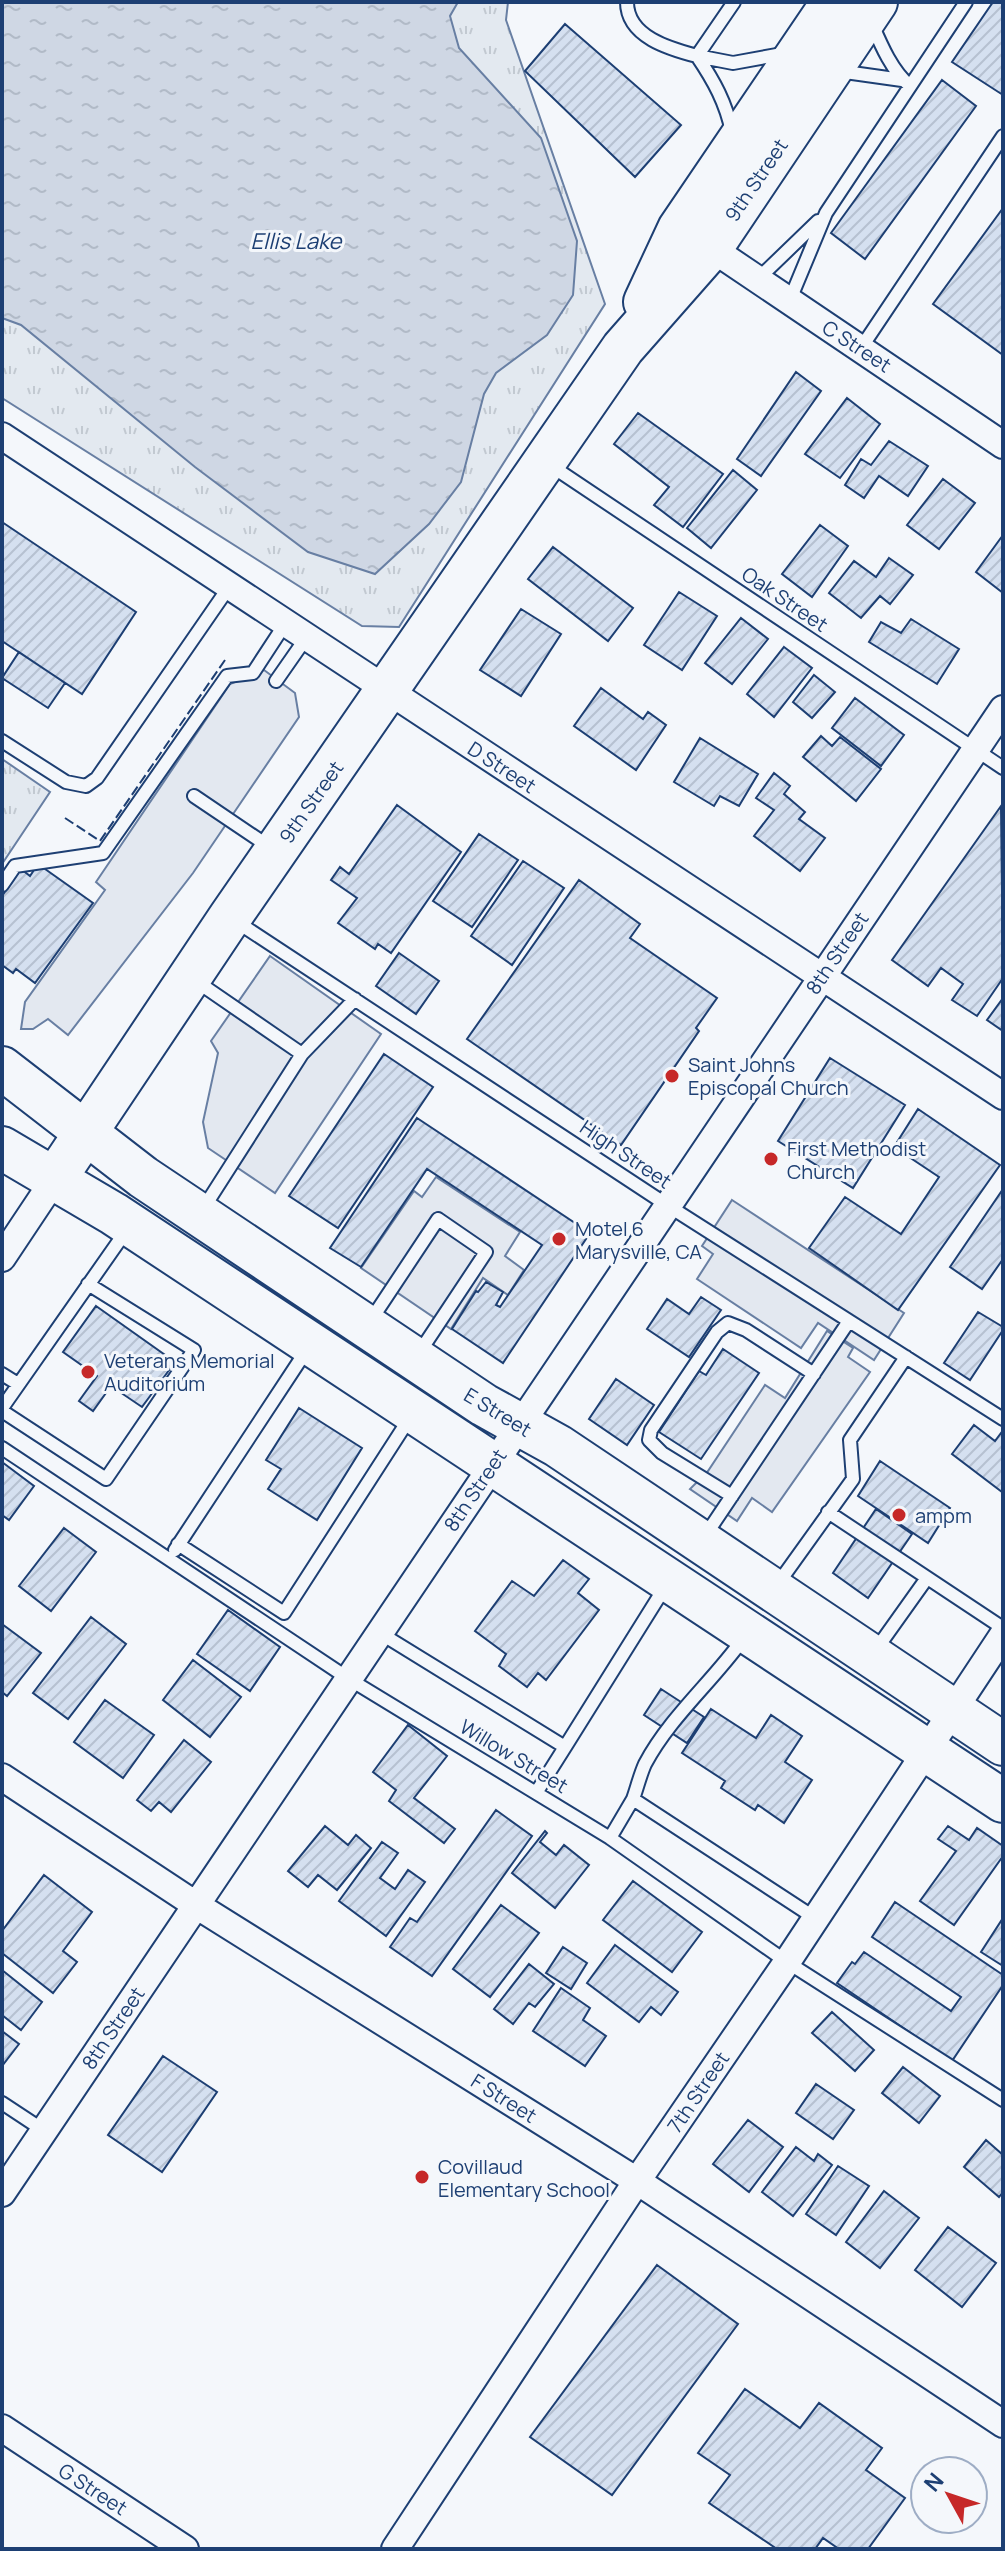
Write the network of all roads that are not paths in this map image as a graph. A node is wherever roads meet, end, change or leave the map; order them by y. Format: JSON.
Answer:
{"nodes":[{"id":1,"x":627,"y":2,"type":"edge"},
{"id":2,"x":734,"y":2,"type":"edge"},
{"id":3,"x":966,"y":2,"type":"edge"},
{"id":4,"x":859,"y":6,"type":"edge"},
{"id":5,"x":697,"y":56,"type":"junction"},
{"id":6,"x":816,"y":60,"type":"junction"},
{"id":7,"x":906,"y":83,"type":"junction"},
{"id":8,"x":1003,"y":136,"type":"edge"},
{"id":9,"x":735,"y":146,"type":"junction"},
{"id":10,"x":826,"y":213,"type":"junction"},
{"id":11,"x":711,"y":248,"type":"junction"},
{"id":12,"x":758,"y":279,"type":"junction"},
{"id":13,"x":789,"y":302,"type":"junction"},
{"id":14,"x":623,"y":348,"type":"junction"},
{"id":15,"x":861,"y":348,"type":"junction"},
{"id":16,"x":2,"y":436,"type":"edge"},
{"id":17,"x":1003,"y":445,"type":"edge"},
{"id":18,"x":545,"y":462,"type":"junction"},
{"id":19,"x":229,"y":587,"type":"junction"},
{"id":20,"x":295,"y":631,"type":"junction"},
{"id":21,"x":276,"y":681,"type":"dead end"},
{"id":22,"x":388,"y":692,"type":"junction"},
{"id":23,"x":1003,"y":709,"type":"edge"},
{"id":24,"x":2,"y":741,"type":"edge"},
{"id":25,"x":975,"y":750,"type":"junction"},
{"id":26,"x":1003,"y":768,"type":"edge"},
{"id":27,"x":194,"y":796,"type":"dead end"},
{"id":28,"x":276,"y":852,"type":"junction"},
{"id":29,"x":2,"y":885,"type":"edge"},
{"id":30,"x":230,"y":917,"type":"junction"},
{"id":31,"x":822,"y":975,"type":"junction"},
{"id":32,"x":190,"y":976,"type":"junction"},
{"id":33,"x":355,"y":999,"type":"junction"},
{"id":34,"x":302,"y":1054,"type":"junction"},
{"id":35,"x":2,"y":1068,"type":"edge"},
{"id":36,"x":1003,"y":1096,"type":"edge"},
{"id":37,"x":84,"y":1131,"type":"junction"},
{"id":38,"x":2,"y":1148,"type":"edge"},
{"id":39,"x":54,"y":1180,"type":"junction"},
{"id":40,"x":667,"y":1205,"type":"junction"},
{"id":41,"x":199,"y":1215,"type":"junction"},
{"id":42,"x":130,"y":1225,"type":"junction"},
{"id":43,"x":2,"y":1258,"type":"edge"},
{"id":44,"x":88,"y":1284,"type":"junction"},
{"id":45,"x":849,"y":1321,"type":"junction"},
{"id":46,"x":367,"y":1327,"type":"junction"},
{"id":47,"x":311,"y":1344,"type":"junction"},
{"id":48,"x":906,"y":1357,"type":"junction"},
{"id":49,"x":415,"y":1359,"type":"junction"},
{"id":50,"x":2,"y":1374,"type":"edge"},
{"id":51,"x":814,"y":1374,"type":"junction"},
{"id":52,"x":18,"y":1384,"type":"junction"},
{"id":53,"x":2,"y":1409,"type":"edge"},
{"id":54,"x":414,"y":1411,"type":"junction"},
{"id":55,"x":1003,"y":1419,"type":"edge"},
{"id":56,"x":518,"y":1425,"type":"junction"},
{"id":57,"x":2,"y":1448,"type":"edge"},
{"id":58,"x":493,"y":1463,"type":"junction"},
{"id":59,"x":732,"y":1496,"type":"junction"},
{"id":60,"x":828,"y":1512,"type":"junction"},
{"id":61,"x":701,"y":1542,"type":"junction"},
{"id":62,"x":178,"y":1544,"type":"junction"},
{"id":63,"x":168,"y":1559,"type":"junction"},
{"id":64,"x":927,"y":1578,"type":"junction"},
{"id":65,"x":670,"y":1580,"type":"junction"},
{"id":66,"x":773,"y":1590,"type":"junction"},
{"id":67,"x":1003,"y":1628,"type":"edge"},
{"id":68,"x":748,"y":1631,"type":"junction"},
{"id":69,"x":380,"y":1633,"type":"junction"},
{"id":70,"x":1003,"y":1635,"type":"edge"},
{"id":71,"x":872,"y":1656,"type":"junction"},
{"id":72,"x":349,"y":1679,"type":"junction"},
{"id":73,"x":952,"y":1710,"type":"junction"},
{"id":74,"x":1003,"y":1744,"type":"edge"},
{"id":75,"x":565,"y":1747,"type":"junction"},
{"id":76,"x":926,"y":1749,"type":"junction"},
{"id":77,"x":2,"y":1777,"type":"edge"},
{"id":78,"x":536,"y":1793,"type":"junction"},
{"id":79,"x":633,"y":1799,"type":"junction"},
{"id":80,"x":1003,"y":1801,"type":"edge"},
{"id":81,"x":610,"y":1838,"type":"junction"},
{"id":82,"x":196,"y":1905,"type":"junction"},
{"id":83,"x":815,"y":1918,"type":"junction"},
{"id":84,"x":787,"y":1962,"type":"junction"},
{"id":85,"x":1003,"y":2100,"type":"edge"},
{"id":86,"x":2,"y":2103,"type":"edge"},
{"id":87,"x":43,"y":2130,"type":"junction"},
{"id":88,"x":637,"y":2181,"type":"junction"},
{"id":89,"x":2,"y":2193,"type":"edge"},
{"id":90,"x":1003,"y":2424,"type":"edge"},
{"id":91,"x":2,"y":2428,"type":"edge"},
{"id":92,"x":185,"y":2549,"type":"edge"},
{"id":93,"x":395,"y":2549,"type":"edge"}],
"edges":[{"from":1,"to":5,"type":"lane"},
{"from":2,"to":5,"type":"lane"},
{"from":3,"to":7,"type":"lane"},
{"from":4,"to":6,"type":"highway","name":"9th Street"},
{"from":4,"to":7,"type":"lane"},
{"from":5,"to":6,"type":"lane"},
{"from":5,"to":9,"type":"lane"},
{"from":6,"to":7,"type":"lane"},
{"from":6,"to":9,"type":"highway","name":"9th Street"},
{"from":6,"to":11,"type":"highway","name":"9th Street"},
{"from":7,"to":10,"type":"lane"},
{"from":8,"to":15,"type":"lane"},
{"from":9,"to":14,"type":"highway","name":"9th Street"},
{"from":10,"to":12,"type":"lane"},
{"from":10,"to":13,"type":"lane"},
{"from":11,"to":12,"type":"street","name":"C Street"},
{"from":11,"to":14,"type":"highway","name":"9th Street"},
{"from":12,"to":13,"type":"street","name":"C Street"},
{"from":13,"to":15,"type":"street","name":"C Street"},
{"from":14,"to":18,"type":"highway","name":"9th Street"},
{"from":15,"to":17,"type":"street","name":"C Street"},
{"from":16,"to":19,"type":"street","name":"D Street"},
{"from":18,"to":22,"type":"highway","name":"9th Street"},
{"from":18,"to":25,"type":"lane","name":"Oak Street"},
{"from":19,"to":20,"type":"street","name":"D Street"},
{"from":19,"to":24,"type":"lane"},
{"from":20,"to":21,"type":"lane"},
{"from":20,"to":22,"type":"street","name":"D Street"},
{"from":20,"to":29,"type":"lane"},
{"from":22,"to":28,"type":"highway","name":"9th Street"},
{"from":22,"to":31,"type":"street","name":"D Street"},
{"from":23,"to":25,"type":"street","name":"8th Street"},
{"from":25,"to":26,"type":"lane","name":"Oak Street"},
{"from":25,"to":31,"type":"street","name":"8th Street"},
{"from":27,"to":28,"type":"lane"},
{"from":28,"to":30,"type":"highway","name":"9th Street"},
{"from":30,"to":32,"type":"highway","name":"9th Street"},
{"from":30,"to":33,"type":"lane","name":"High Street"},
{"from":31,"to":36,"type":"street","name":"D Street"},
{"from":31,"to":40,"type":"street","name":"8th Street"},
{"from":32,"to":34,"type":"lane"},
{"from":32,"to":37,"type":"highway","name":"9th Street"},
{"from":33,"to":34,"type":"lane"},
{"from":33,"to":40,"type":"lane","name":"High Street"},
{"from":34,"to":41,"type":"lane"},
{"from":35,"to":37,"type":"highway","name":"E Street"},
{"from":37,"to":39,"type":"highway","name":"9th Street"},
{"from":37,"to":41,"type":"highway","name":"E Street"},
{"from":38,"to":39,"type":"highway"},
{"from":39,"to":42,"type":"highway"},
{"from":39,"to":43,"type":"street","name":"9th Street"},
{"from":40,"to":45,"type":"lane","name":"High Street"},
{"from":40,"to":56,"type":"street","name":"8th Street"},
{"from":41,"to":46,"type":"highway","name":"E Street"},
{"from":42,"to":44,"type":"lane"},
{"from":42,"to":47,"type":"highway"},
{"from":44,"to":52,"type":"lane"},
{"from":44,"to":53,"type":"lane"},
{"from":45,"to":48,"type":"lane","name":"High Street"},
{"from":45,"to":51,"type":"lane"},
{"from":46,"to":49,"type":"highway","name":"E Street"},
{"from":46,"to":49,"type":"lane"},
{"from":47,"to":54,"type":"highway"},
{"from":47,"to":62,"type":"lane"},
{"from":48,"to":55,"type":"lane","name":"High Street"},
{"from":48,"to":60,"type":"lane"},
{"from":49,"to":56,"type":"highway","name":"E Street"},
{"from":50,"to":52,"type":"lane"},
{"from":51,"to":59,"type":"lane"},
{"from":51,"to":59,"type":"lane"},
{"from":52,"to":53,"type":"lane"},
{"from":54,"to":58,"type":"highway"},
{"from":54,"to":62,"type":"lane"},
{"from":56,"to":58,"type":"street","name":"8th Street"},
{"from":56,"to":61,"type":"highway","name":"E Street"},
{"from":57,"to":63,"type":"lane","name":"Willow Street"},
{"from":58,"to":65,"type":"highway"},
{"from":58,"to":69,"type":"street","name":"8th Street"},
{"from":59,"to":61,"type":"lane"},
{"from":60,"to":64,"type":"lane"},
{"from":60,"to":66,"type":"lane"},
{"from":61,"to":66,"type":"highway","name":"E Street"},
{"from":62,"to":63,"type":"lane"},
{"from":63,"to":72,"type":"lane","name":"Willow Street"},
{"from":64,"to":67,"type":"lane"},
{"from":64,"to":71,"type":"lane"},
{"from":65,"to":68,"type":"highway"},
{"from":65,"to":75,"type":"lane"},
{"from":66,"to":71,"type":"highway","name":"E Street"},
{"from":68,"to":76,"type":"highway"},
{"from":68,"to":79,"type":"lane"},
{"from":69,"to":72,"type":"street","name":"8th Street"},
{"from":69,"to":75,"type":"lane"},
{"from":70,"to":73,"type":"street","name":"7th Street"},
{"from":71,"to":73,"type":"highway","name":"E Street"},
{"from":72,"to":78,"type":"lane","name":"Willow Street"},
{"from":72,"to":82,"type":"street","name":"8th Street"},
{"from":73,"to":74,"type":"highway","name":"E Street"},
{"from":73,"to":76,"type":"street","name":"7th Street"},
{"from":75,"to":78,"type":"lane"},
{"from":76,"to":80,"type":"highway"},
{"from":76,"to":83,"type":"street","name":"7th Street"},
{"from":77,"to":82,"type":"street","name":"F Street"},
{"from":78,"to":81,"type":"lane","name":"Willow Street"},
{"from":79,"to":81,"type":"lane"},
{"from":79,"to":83,"type":"lane"},
{"from":81,"to":84,"type":"lane","name":"Willow Street"},
{"from":82,"to":87,"type":"street","name":"8th Street"},
{"from":82,"to":88,"type":"street","name":"F Street"},
{"from":83,"to":84,"type":"street","name":"7th Street"},
{"from":84,"to":85,"type":"lane","name":"Willow Street"},
{"from":84,"to":88,"type":"street","name":"7th Street"},
{"from":86,"to":87,"type":"lane"},
{"from":87,"to":89,"type":"street","name":"8th Street"},
{"from":88,"to":90,"type":"street","name":"F Street"},
{"from":88,"to":93,"type":"street","name":"7th Street"},
{"from":91,"to":92,"type":"street","name":"G Street"}]}
